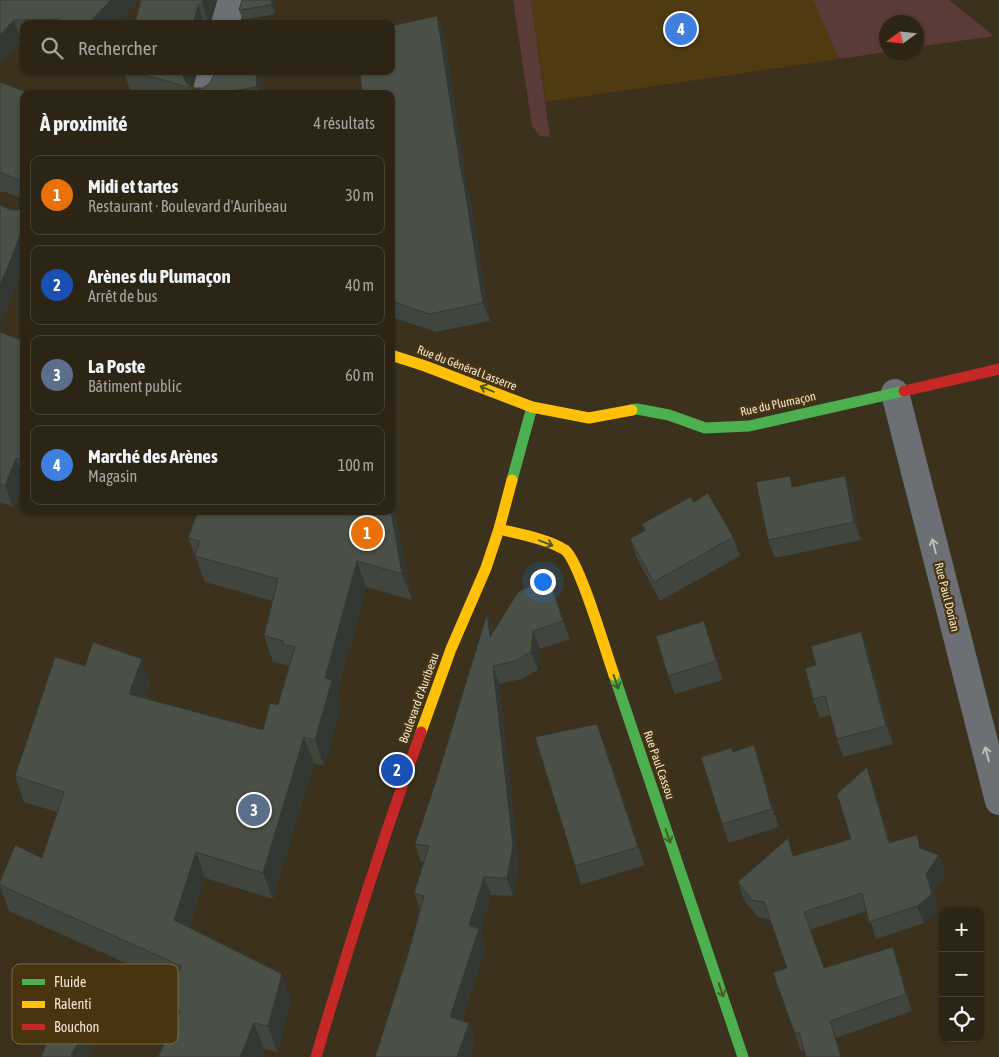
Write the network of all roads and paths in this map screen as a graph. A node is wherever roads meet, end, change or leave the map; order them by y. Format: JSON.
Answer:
{"nodes":[{"id":1,"x":232,"y":0,"type":"edge"},
{"id":2,"x":226,"y":20,"type":"edge"},
{"id":3,"x":211,"y":75,"type":"edge"},
{"id":4,"x":207,"y":90,"type":"edge"},
{"id":5,"x":395,"y":356,"type":"edge"},
{"id":6,"x":999,"y":369,"type":"edge"},
{"id":7,"x":895,"y":392,"type":"junction"},
{"id":8,"x":532,"y":407,"type":"junction"},
{"id":9,"x":499,"y":529,"type":"junction"},
{"id":10,"x":999,"y":801,"type":"edge"},
{"id":11,"x":316,"y":1057,"type":"edge"},
{"id":12,"x":743,"y":1057,"type":"edge"}],
"edges":[{"from":1,"to":2,"type":"street"},
{"from":3,"to":4,"type":"street"},
{"from":8,"to":5,"type":"street","name":"Rue du Général Lasserre","one_way":true},
{"from":6,"to":7,"type":"street","name":"Rue du Plumaçon"},
{"from":7,"to":8,"type":"street","name":"Rue du Plumaçon"},
{"from":10,"to":7,"type":"street","name":"Rue Paul Dorian","one_way":true},
{"from":8,"to":9,"type":"street","name":"Boulevard d'Auribeau"},
{"from":9,"to":11,"type":"street","name":"Boulevard d'Auribeau"},
{"from":9,"to":12,"type":"street","name":"Rue Paul Cassou","one_way":true}]}
